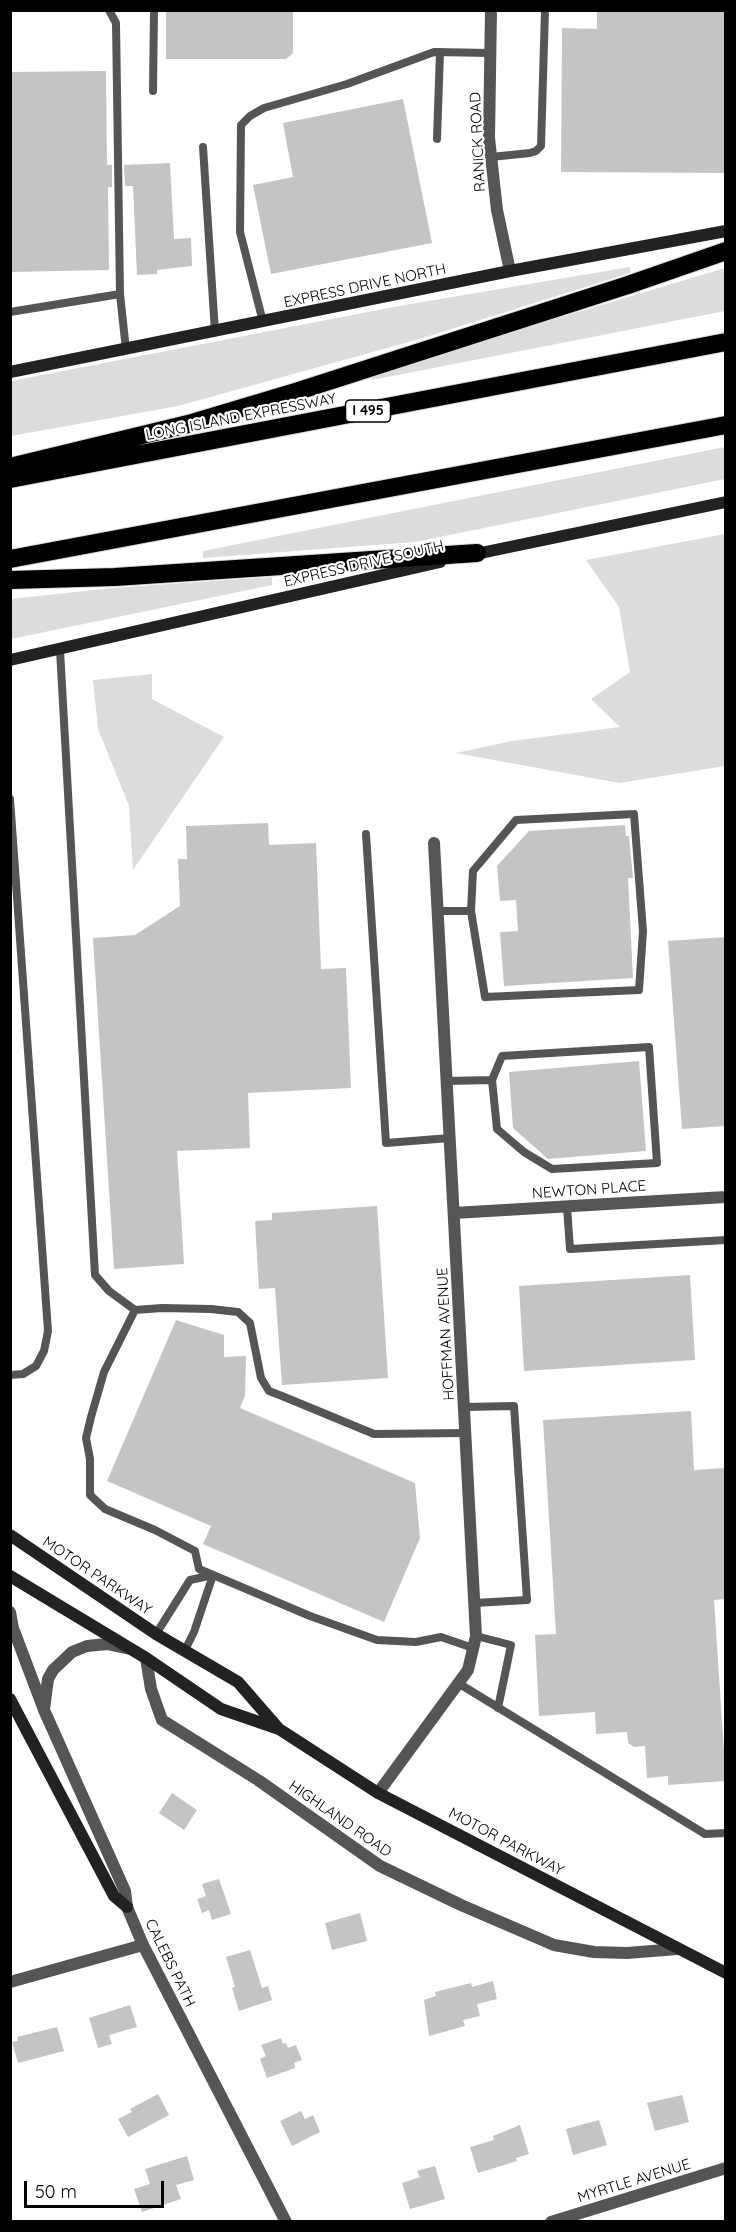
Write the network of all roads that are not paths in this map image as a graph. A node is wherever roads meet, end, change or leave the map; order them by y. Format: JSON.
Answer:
{"nodes":[{"id":1,"x":108,"y":10,"type":"edge"},
{"id":2,"x":154,"y":10,"type":"edge"},
{"id":3,"x":491,"y":10,"type":"edge"},
{"id":4,"x":545,"y":10,"type":"edge"},
{"id":5,"x":440,"y":52,"type":"junction"},
{"id":6,"x":490,"y":53,"type":"junction"},
{"id":7,"x":153,"y":91,"type":"dead end"},
{"id":8,"x":437,"y":139,"type":"dead end"},
{"id":9,"x":203,"y":147,"type":"dead end"},
{"id":10,"x":491,"y":157,"type":"junction"},
{"id":11,"x":726,"y":231,"type":"edge"},
{"id":12,"x":726,"y":251,"type":"edge"},
{"id":13,"x":510,"y":271,"type":"junction"},
{"id":14,"x":120,"y":294,"type":"junction"},
{"id":15,"x":10,"y":312,"type":"edge"},
{"id":16,"x":263,"y":322,"type":"junction"},
{"id":17,"x":216,"y":332,"type":"junction"},
{"id":18,"x":726,"y":342,"type":"edge"},
{"id":19,"x":126,"y":350,"type":"junction"},
{"id":20,"x":10,"y":372,"type":"edge"},
{"id":21,"x":726,"y":425,"type":"edge"},
{"id":22,"x":10,"y":467,"type":"edge"},
{"id":23,"x":10,"y":479,"type":"edge"},
{"id":24,"x":726,"y":502,"type":"edge"},
{"id":25,"x":477,"y":553,"type":"junction"},
{"id":26,"x":10,"y":559,"type":"edge"},
{"id":27,"x":10,"y":580,"type":"edge"},
{"id":28,"x":60,"y":650,"type":"junction"},
{"id":29,"x":10,"y":660,"type":"edge"},
{"id":30,"x":10,"y":799,"type":"edge"},
{"id":31,"x":366,"y":834,"type":"dead end"},
{"id":32,"x":434,"y":843,"type":"dead end"},
{"id":33,"x":437,"y":911,"type":"junction"},
{"id":34,"x":471,"y":911,"type":"junction"},
{"id":35,"x":492,"y":1080,"type":"junction"},
{"id":36,"x":447,"y":1081,"type":"junction"},
{"id":37,"x":450,"y":1138,"type":"junction"},
{"id":38,"x":726,"y":1197,"type":"edge"},
{"id":39,"x":567,"y":1207,"type":"junction"},
{"id":40,"x":454,"y":1213,"type":"junction"},
{"id":41,"x":726,"y":1240,"type":"edge"},
{"id":42,"x":135,"y":1310,"type":"junction"},
{"id":43,"x":10,"y":1375,"type":"edge"},
{"id":44,"x":465,"y":1407,"type":"junction"},
{"id":45,"x":466,"y":1433,"type":"junction"},
{"id":46,"x":10,"y":1535,"type":"edge"},
{"id":47,"x":213,"y":1575,"type":"junction"},
{"id":48,"x":10,"y":1576,"type":"edge"},
{"id":49,"x":475,"y":1603,"type":"junction"},
{"id":50,"x":10,"y":1612,"type":"edge"},
{"id":51,"x":156,"y":1634,"type":"junction"},
{"id":52,"x":475,"y":1642,"type":"junction"},
{"id":53,"x":133,"y":1649,"type":"junction"},
{"id":54,"x":185,"y":1650,"type":"junction"},
{"id":55,"x":146,"y":1658,"type":"junction"},
{"id":56,"x":458,"y":1683,"type":"junction"},
{"id":57,"x":10,"y":1699,"type":"edge"},
{"id":58,"x":498,"y":1708,"type":"junction"},
{"id":59,"x":44,"y":1710,"type":"junction"},
{"id":60,"x":279,"y":1729,"type":"junction"},
{"id":61,"x":378,"y":1793,"type":"junction"},
{"id":62,"x":726,"y":1833,"type":"edge"},
{"id":63,"x":127,"y":1907,"type":"junction"},
{"id":64,"x":143,"y":1945,"type":"junction"},
{"id":65,"x":677,"y":1949,"type":"junction"},
{"id":66,"x":726,"y":1972,"type":"edge"},
{"id":67,"x":10,"y":1983,"type":"edge"},
{"id":68,"x":726,"y":2168,"type":"edge"},
{"id":69,"x":286,"y":2222,"type":"edge"},
{"id":70,"x":551,"y":2222,"type":"edge"}],
"edges":[{"from":1,"to":14,"type":"lane"},
{"from":2,"to":7,"type":"lane"},
{"from":3,"to":6,"type":"street","name":"RANICK ROAD"},
{"from":4,"to":10,"type":"lane"},
{"from":5,"to":6,"type":"lane"},
{"from":5,"to":8,"type":"lane"},
{"from":5,"to":16,"type":"lane"},
{"from":6,"to":10,"type":"street","name":"RANICK ROAD"},
{"from":9,"to":17,"type":"lane"},
{"from":10,"to":13,"type":"street","name":"RANICK ROAD"},
{"from":11,"to":13,"type":"main road","name":"EXPRESS DRIVE NORTH"},
{"from":12,"to":22,"type":"highway"},
{"from":13,"to":16,"type":"main road","name":"EXPRESS DRIVE NORTH"},
{"from":14,"to":15,"type":"lane"},
{"from":14,"to":19,"type":"lane"},
{"from":16,"to":17,"type":"main road","name":"EXPRESS DRIVE NORTH"},
{"from":17,"to":19,"type":"main road","name":"EXPRESS DRIVE NORTH"},
{"from":18,"to":23,"type":"highway","name":"LONG ISLAND EXPRESSWAY","number":"I 495"},
{"from":19,"to":20,"type":"main road","name":"EXPRESS DRIVE NORTH"},
{"from":21,"to":26,"type":"highway"},
{"from":24,"to":25,"type":"main road","name":"EXPRESS DRIVE SOUTH"},
{"from":25,"to":27,"type":"highway"},
{"from":25,"to":28,"type":"main road","name":"EXPRESS DRIVE SOUTH"},
{"from":28,"to":29,"type":"main road","name":"EXPRESS DRIVE SOUTH"},
{"from":28,"to":42,"type":"lane"},
{"from":30,"to":43,"type":"lane"},
{"from":31,"to":37,"type":"lane"},
{"from":32,"to":33,"type":"street","name":"HOFFMAN AVENUE"},
{"from":33,"to":34,"type":"lane"},
{"from":33,"to":36,"type":"street","name":"HOFFMAN AVENUE"},
{"from":34,"to":34,"type":"lane"},
{"from":35,"to":35,"type":"lane"},
{"from":35,"to":36,"type":"lane"},
{"from":36,"to":37,"type":"street","name":"HOFFMAN AVENUE"},
{"from":37,"to":40,"type":"street","name":"HOFFMAN AVENUE"},
{"from":38,"to":39,"type":"street","name":"NEWTON PLACE"},
{"from":39,"to":40,"type":"street","name":"NEWTON PLACE"},
{"from":39,"to":41,"type":"lane"},
{"from":40,"to":44,"type":"street","name":"HOFFMAN AVENUE"},
{"from":42,"to":45,"type":"lane"},
{"from":42,"to":47,"type":"lane"},
{"from":44,"to":45,"type":"street","name":"HOFFMAN AVENUE"},
{"from":44,"to":49,"type":"lane"},
{"from":45,"to":49,"type":"street","name":"HOFFMAN AVENUE"},
{"from":46,"to":51,"type":"main road","name":"MOTOR PARKWAY"},
{"from":47,"to":51,"type":"lane"},
{"from":47,"to":52,"type":"lane"},
{"from":47,"to":54,"type":"lane"},
{"from":48,"to":53,"type":"main road","name":"MOTOR PARKWAY"},
{"from":49,"to":52,"type":"street","name":"HOFFMAN AVENUE"},
{"from":50,"to":59,"type":"street","name":"CALEBS PATH"},
{"from":51,"to":54,"type":"main road","name":"MOTOR PARKWAY"},
{"from":52,"to":56,"type":"street","name":"HOFFMAN AVENUE"},
{"from":52,"to":58,"type":"lane"},
{"from":53,"to":55,"type":"main road","name":"MOTOR PARKWAY"},
{"from":53,"to":59,"type":"street"},
{"from":54,"to":60,"type":"main road","name":"MOTOR PARKWAY"},
{"from":55,"to":60,"type":"main road","name":"MOTOR PARKWAY"},
{"from":55,"to":65,"type":"street","name":"HIGHLAND ROAD"},
{"from":56,"to":58,"type":"lane"},
{"from":56,"to":61,"type":"street","name":"HOFFMAN AVENUE"},
{"from":57,"to":63,"type":"main road"},
{"from":58,"to":62,"type":"lane"},
{"from":59,"to":63,"type":"street","name":"CALEBS PATH"},
{"from":60,"to":61,"type":"main road","name":"MOTOR PARKWAY"},
{"from":61,"to":65,"type":"main road","name":"MOTOR PARKWAY"},
{"from":63,"to":64,"type":"street","name":"CALEBS PATH"},
{"from":64,"to":67,"type":"street"},
{"from":64,"to":69,"type":"street","name":"CALEBS PATH"},
{"from":65,"to":66,"type":"main road","name":"MOTOR PARKWAY"},
{"from":68,"to":70,"type":"street","name":"MYRTLE AVENUE"}]}
